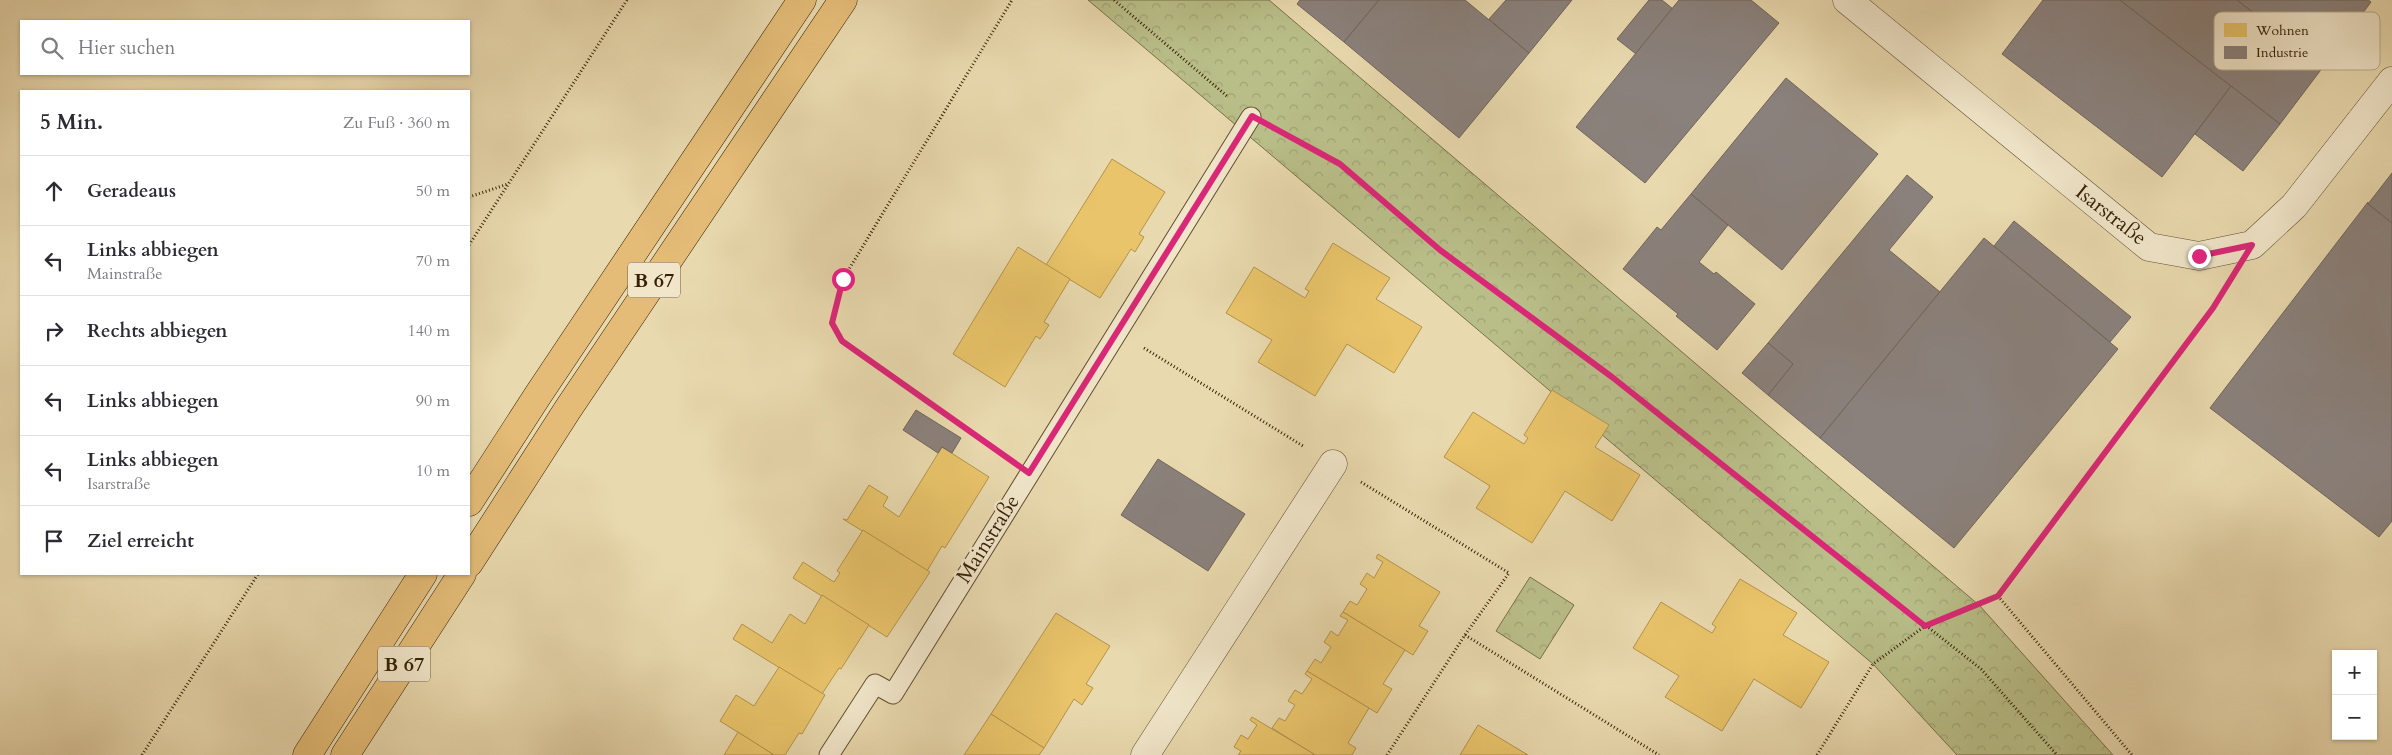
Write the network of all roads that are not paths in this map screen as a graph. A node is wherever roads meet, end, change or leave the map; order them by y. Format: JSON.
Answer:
{"nodes":[{"id":1,"x":802,"y":0,"type":"edge"},
{"id":2,"x":843,"y":0,"type":"edge"},
{"id":3,"x":1847,"y":0,"type":"edge"},
{"id":4,"x":2392,"y":81,"type":"edge"},
{"id":5,"x":1252,"y":116,"type":"road end"},
{"id":6,"x":1333,"y":464,"type":"road end"},
{"id":7,"x":470,"y":500,"type":"edge"},
{"id":8,"x":470,"y":561,"type":"edge"},
{"id":9,"x":422,"y":575,"type":"edge"},
{"id":10,"x":461,"y":575,"type":"edge"},
{"id":11,"x":307,"y":755,"type":"edge"},
{"id":12,"x":345,"y":755,"type":"edge"},
{"id":13,"x":829,"y":755,"type":"edge"},
{"id":14,"x":1144,"y":755,"type":"edge"}],
"edges":[{"from":1,"to":7,"type":"highway","number":"B 67"},
{"from":2,"to":8,"type":"highway","number":"B 67"},
{"from":3,"to":4,"type":"street","name":"Isarstraße"},
{"from":5,"to":13,"type":"lane","name":"Mainstraße"},
{"from":6,"to":14,"type":"street"},
{"from":9,"to":11,"type":"highway","number":"B 67"},
{"from":10,"to":12,"type":"highway","number":"B 67"}]}
